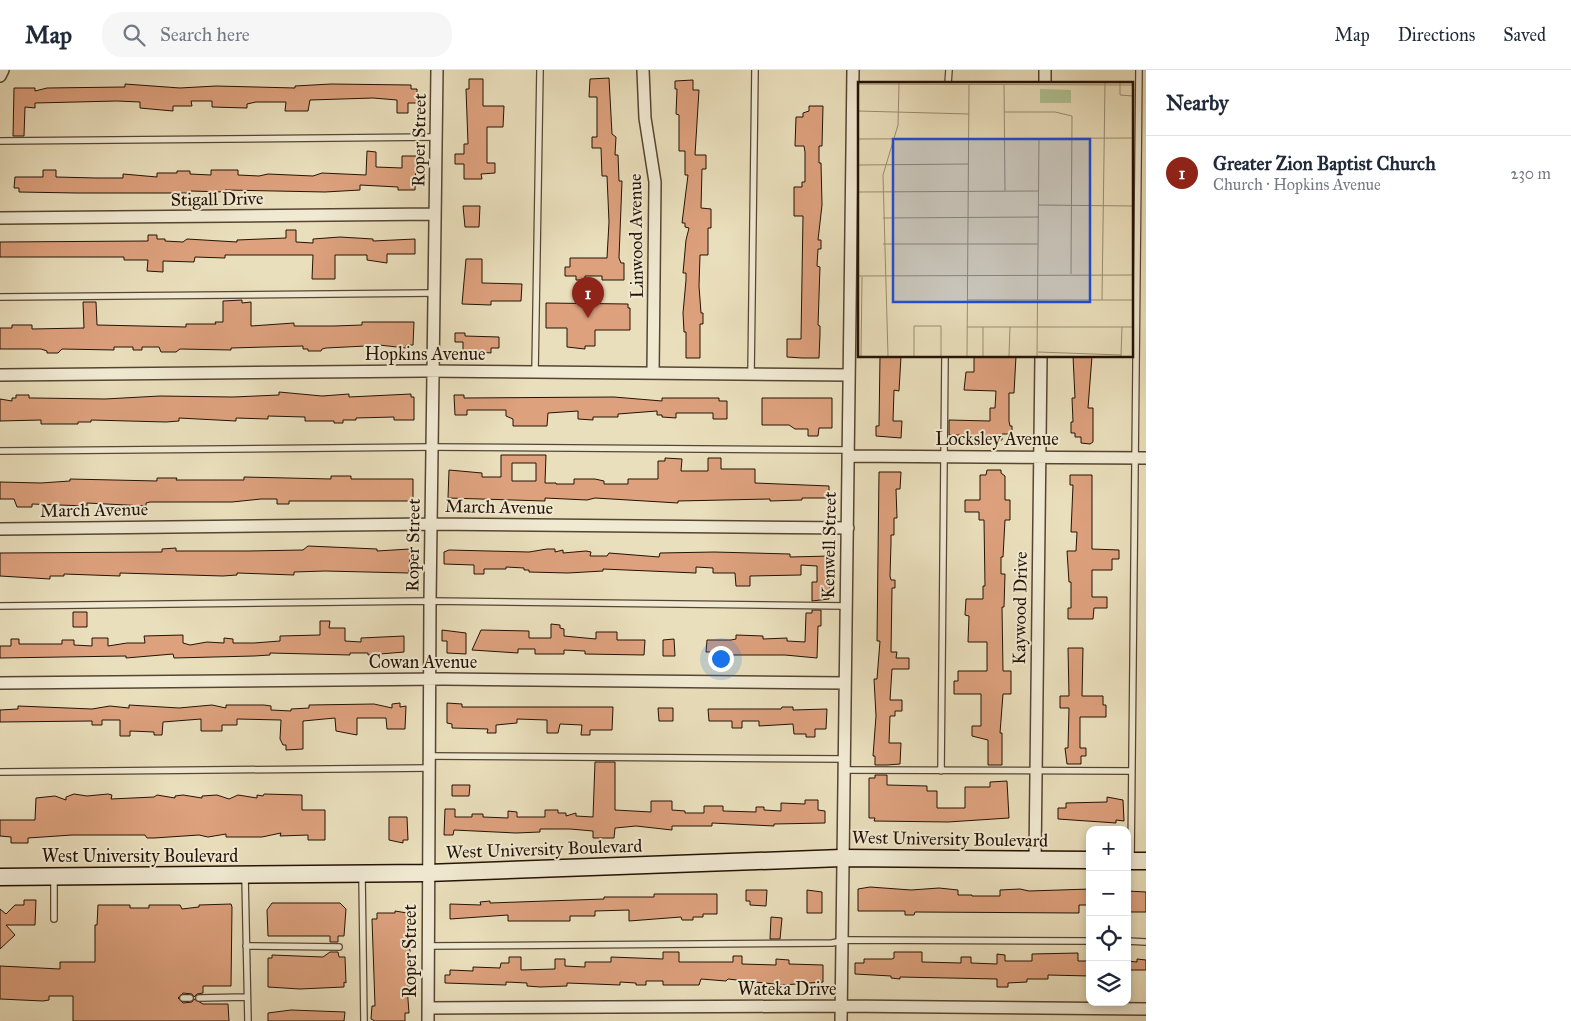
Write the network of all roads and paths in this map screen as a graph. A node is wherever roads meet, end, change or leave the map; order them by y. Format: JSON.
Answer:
{"nodes":[{"id":1,"x":2,"y":70,"type":"edge"},
{"id":2,"x":437,"y":70,"type":"edge"},
{"id":3,"x":540,"y":70,"type":"edge"},
{"id":4,"x":643,"y":70,"type":"edge"},
{"id":5,"x":755,"y":70,"type":"edge"},
{"id":6,"x":853,"y":70,"type":"edge"},
{"id":7,"x":1139,"y":70,"type":"edge"},
{"id":8,"x":0,"y":76,"type":"edge"},
{"id":9,"x":436,"y":137,"type":"junction"},
{"id":10,"x":0,"y":141,"type":"edge"},
{"id":11,"x":435,"y":214,"type":"junction"},
{"id":12,"x":0,"y":218,"type":"edge"},
{"id":13,"x":434,"y":293,"type":"junction"},
{"id":14,"x":0,"y":297,"type":"edge"},
{"id":15,"x":946,"y":358,"type":"edge"},
{"id":16,"x":1041,"y":358,"type":"edge"},
{"id":17,"x":434,"y":371,"type":"junction"},
{"id":18,"x":535,"y":372,"type":"junction"},
{"id":19,"x":653,"y":373,"type":"junction"},
{"id":20,"x":751,"y":374,"type":"junction"},
{"id":21,"x":0,"y":375,"type":"edge"},
{"id":22,"x":849,"y":375,"type":"junction"},
{"id":23,"x":432,"y":446,"type":"junction"},
{"id":24,"x":0,"y":451,"type":"edge"},
{"id":25,"x":848,"y":453,"type":"junction"},
{"id":26,"x":944,"y":457,"type":"junction"},
{"id":27,"x":1040,"y":457,"type":"junction"},
{"id":28,"x":1140,"y":458,"type":"edge"},
{"id":29,"x":431,"y":524,"type":"junction"},
{"id":30,"x":848,"y":528,"type":"junction"},
{"id":31,"x":0,"y":529,"type":"edge"},
{"id":32,"x":430,"y":601,"type":"junction"},
{"id":33,"x":0,"y":606,"type":"edge"},
{"id":34,"x":846,"y":606,"type":"junction"},
{"id":35,"x":430,"y":679,"type":"junction"},
{"id":36,"x":0,"y":683,"type":"edge"},
{"id":37,"x":845,"y":683,"type":"junction"},
{"id":38,"x":430,"y":756,"type":"junction"},
{"id":39,"x":844,"y":764,"type":"junction"},
{"id":40,"x":429,"y":768,"type":"junction"},
{"id":41,"x":941,"y":770,"type":"junction"},
{"id":42,"x":1036,"y":771,"type":"junction"},
{"id":43,"x":1131,"y":771,"type":"junction"},
{"id":44,"x":0,"y":772,"type":"edge"},
{"id":45,"x":842,"y":858,"type":"junction"},
{"id":46,"x":1035,"y":860,"type":"junction"},
{"id":47,"x":1086,"y":860,"type":"edge"},
{"id":48,"x":1135,"y":861,"type":"edge"},
{"id":49,"x":427,"y":873,"type":"junction"},
{"id":50,"x":362,"y":874,"type":"junction"},
{"id":51,"x":245,"y":875,"type":"junction"},
{"id":52,"x":54,"y":876,"type":"junction"},
{"id":53,"x":0,"y":877,"type":"edge"},
{"id":54,"x":54,"y":919,"type":"dead end"},
{"id":55,"x":842,"y":941,"type":"junction"},
{"id":56,"x":1086,"y":941,"type":"edge"},
{"id":57,"x":1131,"y":941,"type":"edge"},
{"id":58,"x":1146,"y":942,"type":"edge"},
{"id":59,"x":246,"y":946,"type":"junction"},
{"id":60,"x":428,"y":946,"type":"junction"},
{"id":61,"x":340,"y":947,"type":"dead end"},
{"id":62,"x":247,"y":997,"type":"junction"},
{"id":63,"x":199,"y":998,"type":"dead end"},
{"id":64,"x":841,"y":1006,"type":"junction"},
{"id":65,"x":428,"y":1008,"type":"junction"},
{"id":66,"x":1146,"y":1009,"type":"edge"},
{"id":67,"x":248,"y":1021,"type":"edge"},
{"id":68,"x":364,"y":1021,"type":"edge"},
{"id":69,"x":428,"y":1021,"type":"edge"},
{"id":70,"x":840,"y":1021,"type":"edge"}],
"edges":[{"from":1,"to":8,"type":"street"},
{"from":2,"to":9,"type":"street","name":"Roper Street"},
{"from":3,"to":18,"type":"lane"},
{"from":4,"to":19,"type":"street","name":"Linwood Avenue"},
{"from":5,"to":20,"type":"lane"},
{"from":6,"to":22,"type":"street","name":"Kenwell Street"},
{"from":7,"to":28,"type":"lane"},
{"from":9,"to":10,"type":"lane"},
{"from":9,"to":11,"type":"street","name":"Roper Street"},
{"from":11,"to":12,"type":"street","name":"Stigall Drive"},
{"from":11,"to":13,"type":"street","name":"Roper Street"},
{"from":13,"to":14,"type":"lane"},
{"from":13,"to":17,"type":"street","name":"Roper Street"},
{"from":15,"to":26,"type":"lane"},
{"from":16,"to":27,"type":"street","name":"Kaywood Drive"},
{"from":17,"to":18,"type":"street","name":"Hopkins Avenue"},
{"from":17,"to":21,"type":"street","name":"Hopkins Avenue"},
{"from":17,"to":23,"type":"street","name":"Roper Street"},
{"from":18,"to":19,"type":"street","name":"Hopkins Avenue"},
{"from":19,"to":20,"type":"street","name":"Hopkins Avenue"},
{"from":20,"to":22,"type":"street","name":"Hopkins Avenue"},
{"from":22,"to":25,"type":"street","name":"Kenwell Street"},
{"from":23,"to":24,"type":"lane"},
{"from":23,"to":25,"type":"lane"},
{"from":23,"to":29,"type":"street","name":"Roper Street"},
{"from":25,"to":26,"type":"street","name":"Locksley Avenue"},
{"from":25,"to":30,"type":"street","name":"Kenwell Street"},
{"from":26,"to":27,"type":"street","name":"Locksley Avenue"},
{"from":26,"to":41,"type":"lane"},
{"from":27,"to":28,"type":"street","name":"Locksley Avenue"},
{"from":27,"to":42,"type":"street","name":"Kaywood Drive"},
{"from":28,"to":43,"type":"lane"},
{"from":29,"to":30,"type":"street","name":"March Avenue"},
{"from":29,"to":31,"type":"street","name":"March Avenue"},
{"from":29,"to":32,"type":"street","name":"Roper Street"},
{"from":30,"to":34,"type":"street","name":"Kenwell Street"},
{"from":32,"to":33,"type":"lane"},
{"from":32,"to":34,"type":"lane"},
{"from":32,"to":35,"type":"street","name":"Roper Street"},
{"from":34,"to":37,"type":"street","name":"Kenwell Street"},
{"from":35,"to":36,"type":"street","name":"Cowan Avenue"},
{"from":35,"to":37,"type":"street","name":"Cowan Avenue"},
{"from":35,"to":38,"type":"street","name":"Roper Street"},
{"from":37,"to":39,"type":"street","name":"Kenwell Street"},
{"from":38,"to":39,"type":"lane"},
{"from":38,"to":40,"type":"street","name":"Roper Street"},
{"from":39,"to":41,"type":"lane"},
{"from":39,"to":45,"type":"street","name":"Kenwell Street"},
{"from":40,"to":44,"type":"lane"},
{"from":40,"to":49,"type":"street","name":"Roper Street"},
{"from":41,"to":42,"type":"lane"},
{"from":42,"to":43,"type":"lane"},
{"from":42,"to":46,"type":"street","name":"Kaywood Drive"},
{"from":43,"to":48,"type":"lane"},
{"from":45,"to":46,"type":"street","name":"West University Boulevard"},
{"from":45,"to":49,"type":"street","name":"West University Boulevard"},
{"from":45,"to":55,"type":"street","name":"Kenwell Street"},
{"from":46,"to":47,"type":"street","name":"West University Boulevard"},
{"from":49,"to":50,"type":"street","name":"West University Boulevard"},
{"from":49,"to":60,"type":"street","name":"Roper Street"},
{"from":50,"to":51,"type":"street","name":"West University Boulevard"},
{"from":50,"to":68,"type":"lane"},
{"from":51,"to":52,"type":"street","name":"West University Boulevard"},
{"from":51,"to":59,"type":"lane"},
{"from":52,"to":53,"type":"street","name":"West University Boulevard"},
{"from":52,"to":54,"type":"lane"},
{"from":55,"to":56,"type":"lane"},
{"from":55,"to":60,"type":"lane"},
{"from":55,"to":64,"type":"street","name":"Kenwell Street"},
{"from":57,"to":58,"type":"lane"},
{"from":59,"to":61,"type":"lane"},
{"from":59,"to":62,"type":"lane"},
{"from":60,"to":65,"type":"street","name":"Roper Street"},
{"from":62,"to":63,"type":"lane"},
{"from":62,"to":67,"type":"lane"},
{"from":64,"to":65,"type":"street","name":"Wateka Drive"},
{"from":64,"to":66,"type":"street","name":"Wateka Drive"},
{"from":64,"to":70,"type":"street","name":"Kenwell Street"},
{"from":65,"to":69,"type":"street","name":"Roper Street"}]}
